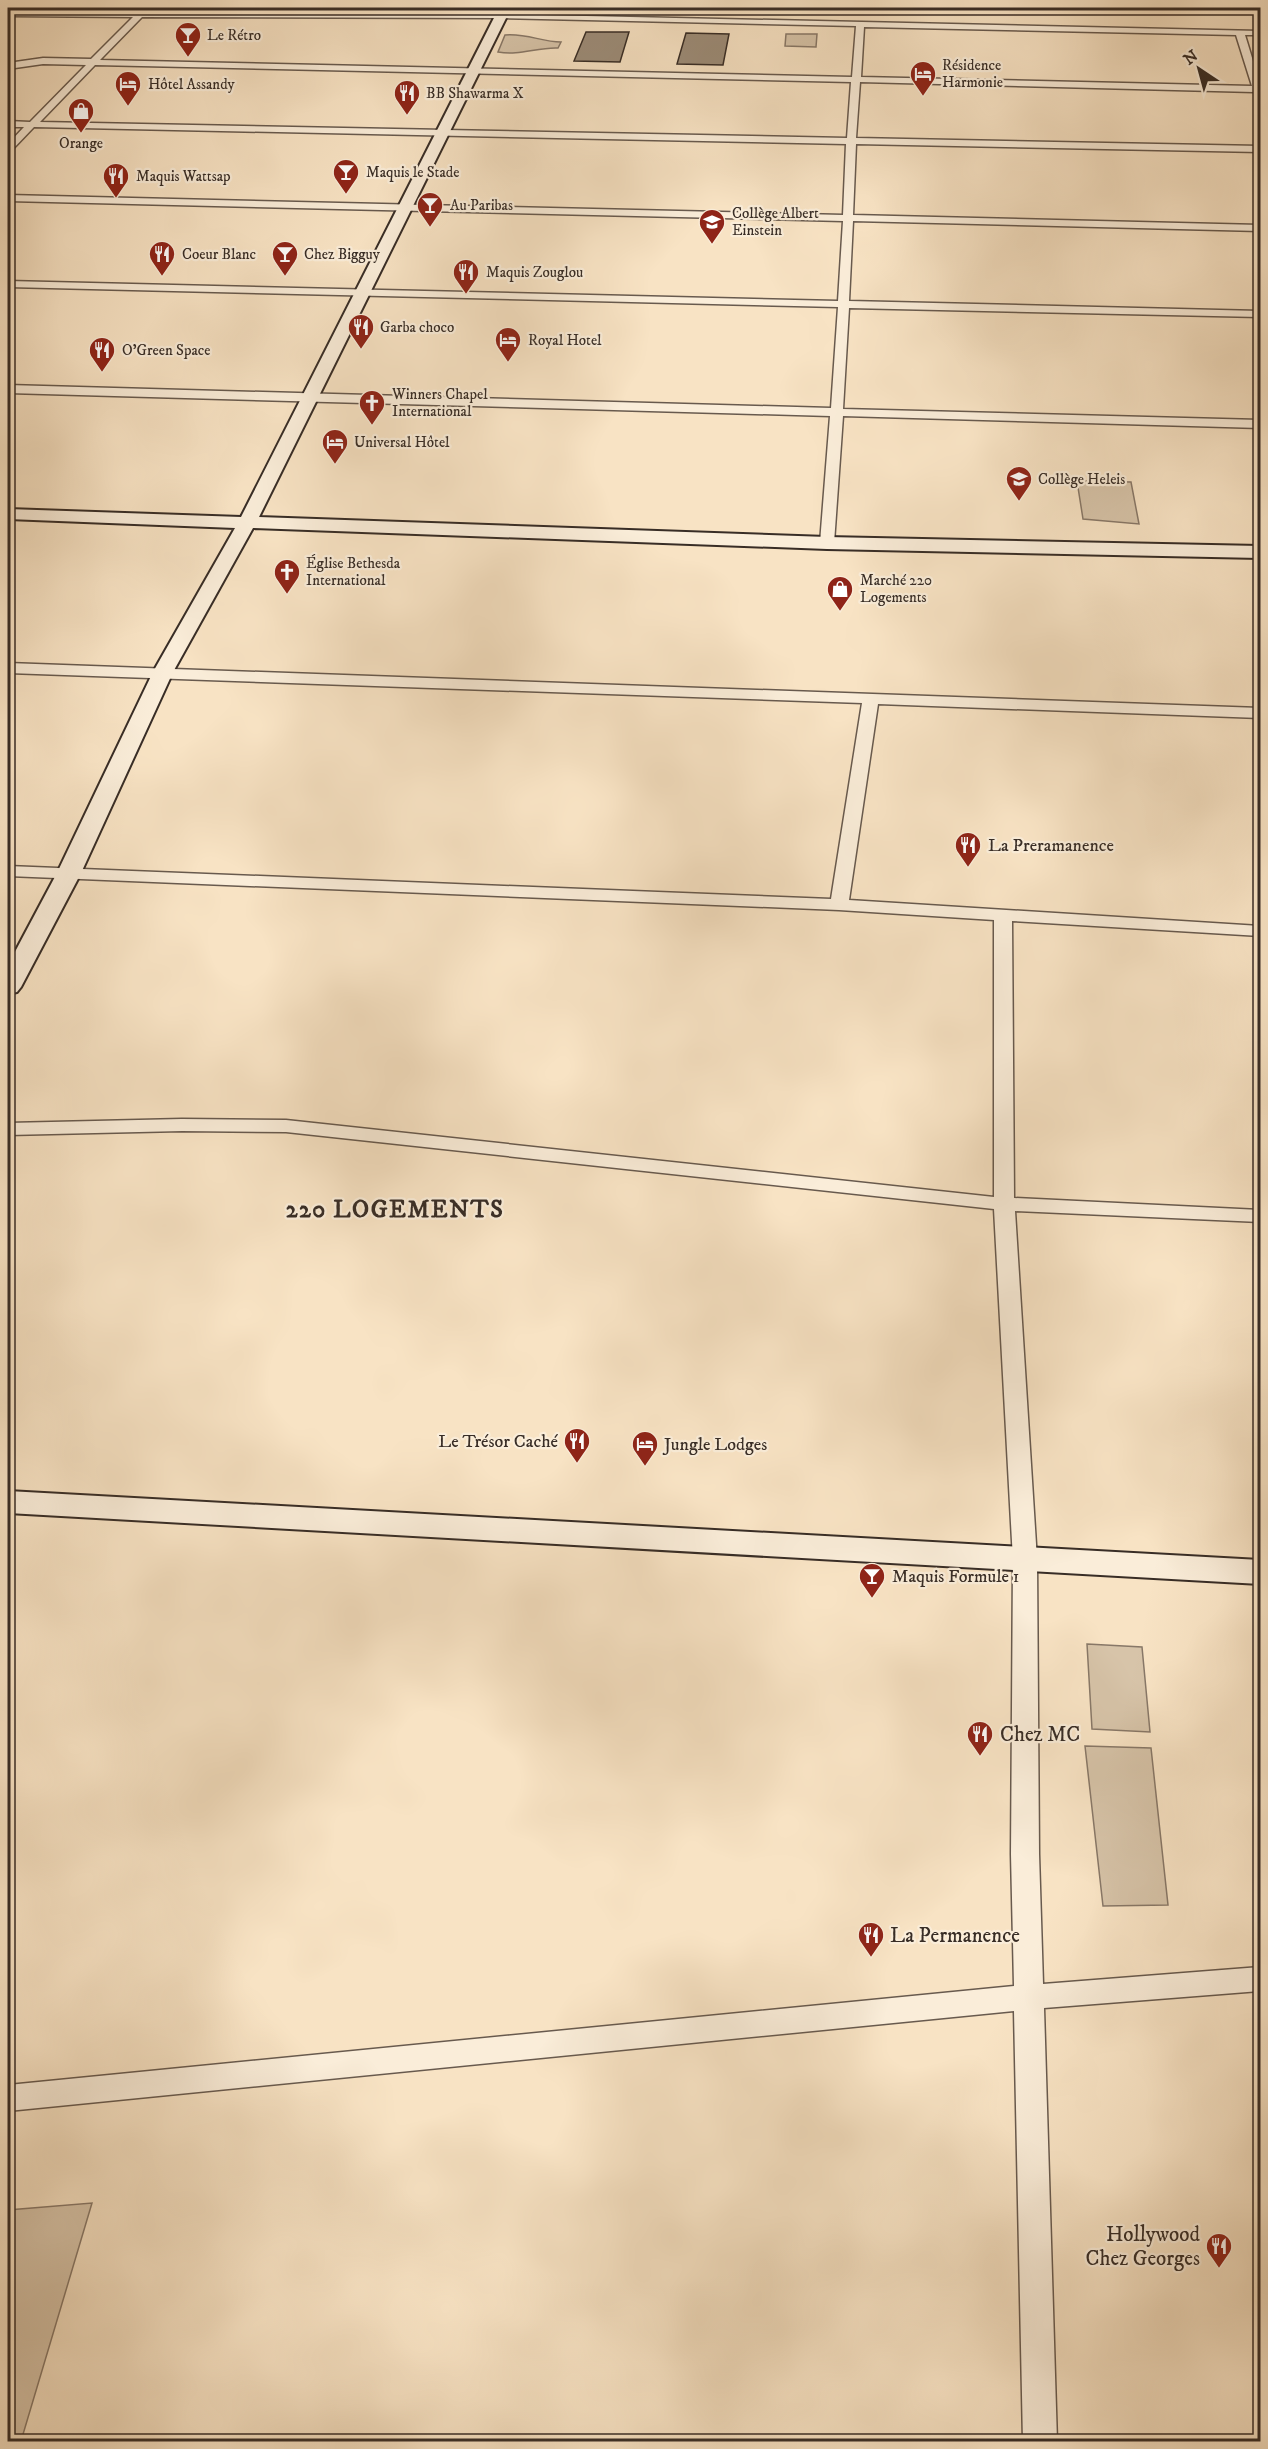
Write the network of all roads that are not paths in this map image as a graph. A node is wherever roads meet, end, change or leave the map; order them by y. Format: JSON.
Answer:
{"nodes":[{"id":1,"x":143,"y":11,"type":"edge"},
{"id":2,"x":223,"y":11,"type":"edge"},
{"id":3,"x":503,"y":12,"type":"edge"},
{"id":4,"x":8,"y":14,"type":"edge"},
{"id":5,"x":860,"y":25,"type":"junction"},
{"id":6,"x":1240,"y":33,"type":"junction"},
{"id":7,"x":1260,"y":33,"type":"edge"},
{"id":8,"x":16,"y":55,"type":"dead end"},
{"id":9,"x":43,"y":61,"type":"junction"},
{"id":10,"x":89,"y":64,"type":"junction"},
{"id":11,"x":8,"y":66,"type":"edge"},
{"id":12,"x":475,"y":71,"type":"junction"},
{"id":13,"x":858,"y":79,"type":"junction"},
{"id":14,"x":1259,"y":91,"type":"edge"},
{"id":15,"x":8,"y":124,"type":"edge"},
{"id":16,"x":31,"y":124,"type":"junction"},
{"id":17,"x":443,"y":133,"type":"junction"},
{"id":18,"x":851,"y":141,"type":"junction"},
{"id":19,"x":8,"y":148,"type":"edge"},
{"id":20,"x":1260,"y":149,"type":"edge"},
{"id":21,"x":8,"y":198,"type":"edge"},
{"id":22,"x":404,"y":207,"type":"junction"},
{"id":23,"x":850,"y":218,"type":"junction"},
{"id":24,"x":1260,"y":228,"type":"edge"},
{"id":25,"x":8,"y":284,"type":"edge"},
{"id":26,"x":363,"y":293,"type":"junction"},
{"id":27,"x":844,"y":304,"type":"junction"},
{"id":28,"x":1260,"y":314,"type":"edge"},
{"id":29,"x":8,"y":389,"type":"edge"},
{"id":30,"x":310,"y":398,"type":"junction"},
{"id":31,"x":838,"y":412,"type":"junction"},
{"id":32,"x":1260,"y":424,"type":"edge"},
{"id":33,"x":8,"y":514,"type":"edge"},
{"id":34,"x":247,"y":522,"type":"junction"},
{"id":35,"x":827,"y":543,"type":"junction"},
{"id":36,"x":1260,"y":552,"type":"edge"},
{"id":37,"x":8,"y":668,"type":"edge"},
{"id":38,"x":163,"y":672,"type":"junction"},
{"id":39,"x":871,"y":698,"type":"junction"},
{"id":40,"x":1260,"y":713,"type":"edge"},
{"id":41,"x":8,"y":871,"type":"edge"},
{"id":42,"x":69,"y":873,"type":"junction"},
{"id":43,"x":839,"y":905,"type":"junction"},
{"id":44,"x":1003,"y":915,"type":"junction"},
{"id":45,"x":1260,"y":931,"type":"edge"},
{"id":46,"x":8,"y":987,"type":"edge"},
{"id":47,"x":8,"y":1129,"type":"edge"},
{"id":48,"x":1004,"y":1204,"type":"junction"},
{"id":49,"x":1260,"y":1216,"type":"edge"},
{"id":50,"x":8,"y":1502,"type":"edge"},
{"id":51,"x":1025,"y":1560,"type":"junction"},
{"id":52,"x":1260,"y":1572,"type":"edge"},
{"id":53,"x":1260,"y":1979,"type":"edge"},
{"id":54,"x":1030,"y":1997,"type":"junction"},
{"id":55,"x":8,"y":2098,"type":"edge"},
{"id":56,"x":1040,"y":2442,"type":"edge"}],
"edges":[{"from":1,"to":2,"type":"street"},
{"from":1,"to":4,"type":"street"},
{"from":1,"to":10,"type":"street"},
{"from":2,"to":3,"type":"street"},
{"from":3,"to":5,"type":"street"},
{"from":3,"to":12,"type":"street"},
{"from":5,"to":6,"type":"street"},
{"from":5,"to":13,"type":"street"},
{"from":6,"to":7,"type":"street"},
{"from":6,"to":14,"type":"street"},
{"from":8,"to":9,"type":"street"},
{"from":9,"to":10,"type":"street"},
{"from":9,"to":11,"type":"street"},
{"from":10,"to":12,"type":"street"},
{"from":10,"to":16,"type":"street"},
{"from":12,"to":13,"type":"street"},
{"from":12,"to":17,"type":"street"},
{"from":13,"to":14,"type":"street"},
{"from":13,"to":18,"type":"street"},
{"from":15,"to":16,"type":"street"},
{"from":16,"to":17,"type":"street"},
{"from":16,"to":19,"type":"street"},
{"from":17,"to":18,"type":"street"},
{"from":17,"to":22,"type":"street"},
{"from":18,"to":20,"type":"street"},
{"from":18,"to":23,"type":"street"},
{"from":21,"to":22,"type":"street"},
{"from":22,"to":23,"type":"street"},
{"from":22,"to":26,"type":"street"},
{"from":23,"to":24,"type":"street"},
{"from":23,"to":27,"type":"street"},
{"from":25,"to":26,"type":"street"},
{"from":26,"to":27,"type":"street"},
{"from":26,"to":30,"type":"street"},
{"from":27,"to":28,"type":"street"},
{"from":27,"to":31,"type":"street"},
{"from":29,"to":30,"type":"street"},
{"from":30,"to":31,"type":"street"},
{"from":30,"to":34,"type":"street"},
{"from":31,"to":32,"type":"street"},
{"from":31,"to":35,"type":"street"},
{"from":33,"to":34,"type":"street"},
{"from":34,"to":35,"type":"street"},
{"from":34,"to":38,"type":"street"},
{"from":35,"to":36,"type":"street"},
{"from":37,"to":38,"type":"street"},
{"from":38,"to":39,"type":"street"},
{"from":38,"to":42,"type":"street"},
{"from":39,"to":40,"type":"street"},
{"from":39,"to":43,"type":"street"},
{"from":41,"to":42,"type":"street"},
{"from":42,"to":43,"type":"street"},
{"from":42,"to":46,"type":"street"},
{"from":43,"to":44,"type":"street"},
{"from":44,"to":45,"type":"street"},
{"from":44,"to":48,"type":"street"},
{"from":47,"to":48,"type":"street"},
{"from":48,"to":49,"type":"street"},
{"from":48,"to":51,"type":"street"},
{"from":50,"to":51,"type":"street"},
{"from":51,"to":52,"type":"street"},
{"from":51,"to":54,"type":"street"},
{"from":53,"to":54,"type":"street"},
{"from":54,"to":55,"type":"street"},
{"from":54,"to":56,"type":"street"}]}
